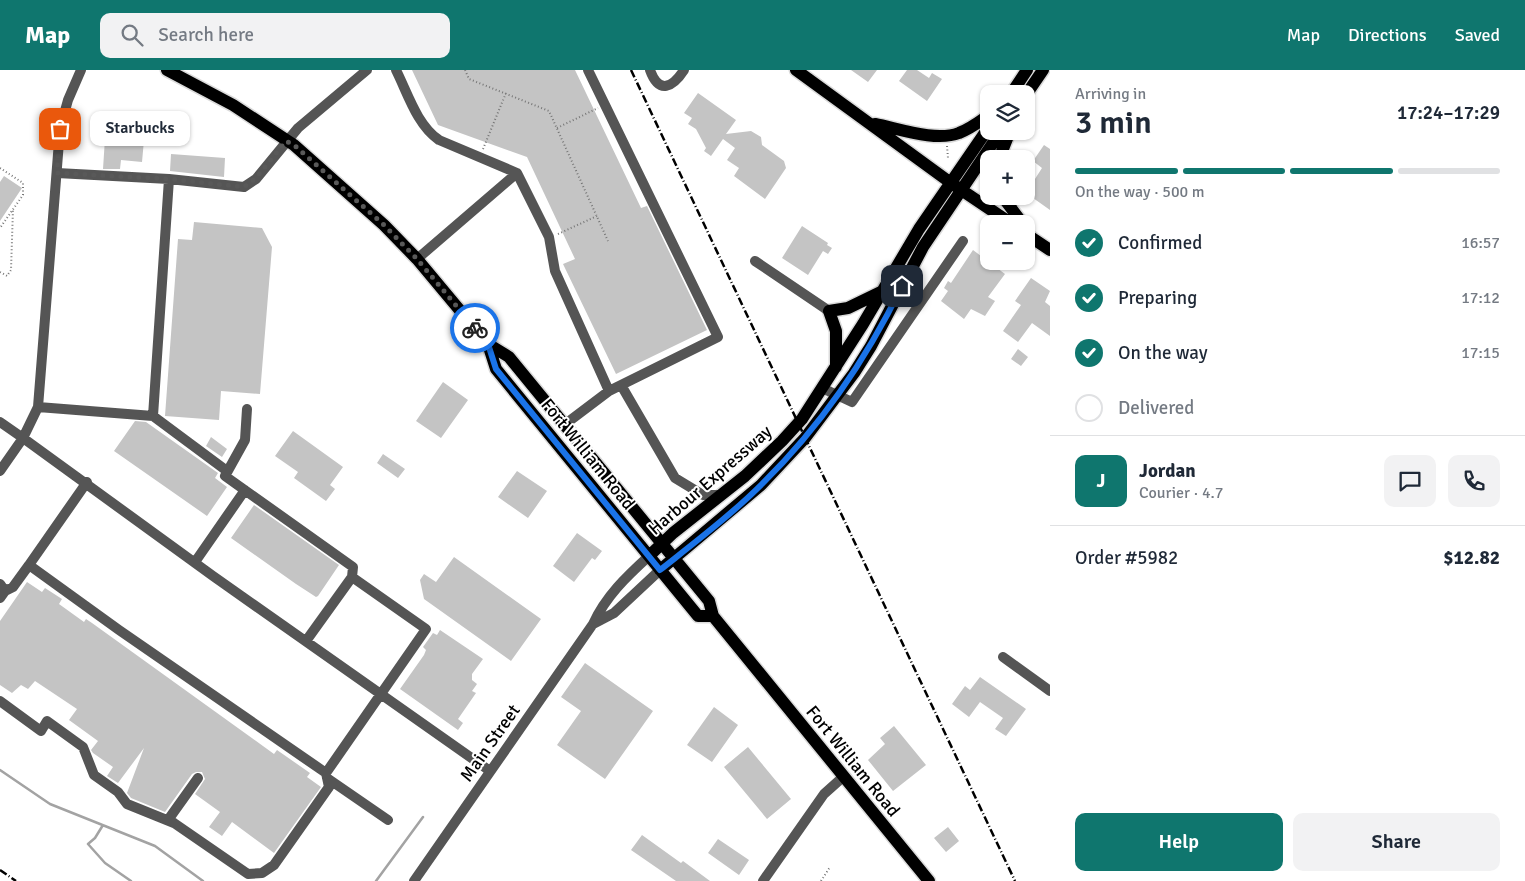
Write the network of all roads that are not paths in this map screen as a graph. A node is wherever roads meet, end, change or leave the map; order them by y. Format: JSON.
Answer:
{"nodes":[{"id":1,"x":81,"y":70,"type":"edge"},
{"id":2,"x":167,"y":70,"type":"edge"},
{"id":3,"x":367,"y":70,"type":"edge"},
{"id":4,"x":396,"y":70,"type":"edge"},
{"id":5,"x":588,"y":70,"type":"edge"},
{"id":6,"x":650,"y":70,"type":"edge"},
{"id":7,"x":684,"y":70,"type":"edge"},
{"id":8,"x":796,"y":70,"type":"edge"},
{"id":9,"x":1027,"y":70,"type":"edge"},
{"id":10,"x":1043,"y":70,"type":"edge"},
{"id":11,"x":1017,"y":85,"type":"edge"},
{"id":12,"x":1033,"y":85,"type":"edge"},
{"id":13,"x":980,"y":121,"type":"edge"},
{"id":14,"x":871,"y":123,"type":"junction"},
{"id":15,"x":982,"y":140,"type":"edge"},
{"id":16,"x":994,"y":140,"type":"edge"},
{"id":17,"x":286,"y":141,"type":"junction"},
{"id":18,"x":57,"y":173,"type":"junction"},
{"id":19,"x":517,"y":174,"type":"junction"},
{"id":20,"x":169,"y":179,"type":"junction"},
{"id":21,"x":956,"y":186,"type":"junction"},
{"id":22,"x":999,"y":215,"type":"edge"},
{"id":23,"x":1035,"y":239,"type":"edge"},
{"id":24,"x":963,"y":241,"type":"dead end"},
{"id":25,"x":1050,"y":250,"type":"edge"},
{"id":26,"x":417,"y":259,"type":"junction"},
{"id":27,"x":755,"y":262,"type":"dead end"},
{"id":28,"x":883,"y":291,"type":"junction"},
{"id":29,"x":828,"y":311,"type":"junction"},
{"id":30,"x":488,"y":344,"type":"junction"},
{"id":31,"x":836,"y":367,"type":"junction"},
{"id":32,"x":621,"y":385,"type":"junction"},
{"id":33,"x":822,"y":388,"type":"junction"},
{"id":34,"x":609,"y":391,"type":"junction"},
{"id":35,"x":838,"y":395,"type":"junction"},
{"id":36,"x":38,"y":407,"type":"junction"},
{"id":37,"x":247,"y":409,"type":"dead end"},
{"id":38,"x":153,"y":416,"type":"junction"},
{"id":39,"x":0,"y":422,"type":"edge"},
{"id":40,"x":564,"y":425,"type":"junction"},
{"id":41,"x":23,"y":438,"type":"junction"},
{"id":42,"x":0,"y":471,"type":"edge"},
{"id":43,"x":227,"y":471,"type":"junction"},
{"id":44,"x":87,"y":482,"type":"junction"},
{"id":45,"x":245,"y":490,"type":"junction"},
{"id":46,"x":720,"y":495,"type":"junction"},
{"id":47,"x":663,"y":543,"type":"junction"},
{"id":48,"x":649,"y":556,"type":"junction"},
{"id":49,"x":675,"y":558,"type":"junction"},
{"id":50,"x":195,"y":562,"type":"junction"},
{"id":51,"x":29,"y":565,"type":"junction"},
{"id":52,"x":660,"y":570,"type":"junction"},
{"id":53,"x":352,"y":578,"type":"junction"},
{"id":54,"x":2,"y":591,"type":"edge"},
{"id":55,"x":713,"y":616,"type":"junction"},
{"id":56,"x":593,"y":624,"type":"junction"},
{"id":57,"x":306,"y":641,"type":"junction"},
{"id":58,"x":1003,"y":657,"type":"dead end"},
{"id":59,"x":1050,"y":691,"type":"edge"},
{"id":60,"x":381,"y":694,"type":"junction"},
{"id":61,"x":0,"y":701,"type":"edge"},
{"id":62,"x":490,"y":771,"type":"junction"},
{"id":63,"x":327,"y":775,"type":"junction"},
{"id":64,"x":843,"y":777,"type":"junction"},
{"id":65,"x":198,"y":778,"type":"dead end"},
{"id":66,"x":168,"y":820,"type":"junction"},
{"id":67,"x":388,"y":820,"type":"dead end"},
{"id":68,"x":414,"y":881,"type":"edge"},
{"id":69,"x":763,"y":881,"type":"edge"},
{"id":70,"x":929,"y":881,"type":"edge"}],
"edges":[{"from":1,"to":18,"type":"street"},
{"from":2,"to":17,"type":"main road","name":"Fort William Road"},
{"from":3,"to":17,"type":"street"},
{"from":4,"to":19,"type":"street"},
{"from":5,"to":32,"type":"street"},
{"from":6,"to":7,"type":"street"},
{"from":8,"to":14,"type":"main road"},
{"from":9,"to":11,"type":"main road"},
{"from":10,"to":12,"type":"main road"},
{"from":13,"to":14,"type":"main road"},
{"from":14,"to":21,"type":"main road"},
{"from":15,"to":21,"type":"main road","name":"Harbour Expressway"},
{"from":16,"to":21,"type":"main road","name":"Harbour Expressway"},
{"from":17,"to":20,"type":"street"},
{"from":17,"to":26,"type":"main road","name":"Fort William Road"},
{"from":18,"to":20,"type":"street"},
{"from":18,"to":36,"type":"street"},
{"from":19,"to":26,"type":"street"},
{"from":19,"to":34,"type":"street"},
{"from":20,"to":38,"type":"street"},
{"from":21,"to":22,"type":"main road"},
{"from":21,"to":28,"type":"main road","name":"Harbour Expressway"},
{"from":21,"to":35,"type":"main road","name":"Harbour Expressway"},
{"from":23,"to":25,"type":"main road"},
{"from":24,"to":35,"type":"street"},
{"from":26,"to":30,"type":"main road","name":"Fort William Road"},
{"from":27,"to":29,"type":"street"},
{"from":28,"to":29,"type":"main road"},
{"from":28,"to":31,"type":"main road","name":"Harbour Expressway"},
{"from":29,"to":31,"type":"main road"},
{"from":30,"to":40,"type":"main road","name":"Fort William Road"},
{"from":30,"to":48,"type":"main road","name":"Fort William Road"},
{"from":31,"to":33,"type":"main road","name":"Harbour Expressway"},
{"from":32,"to":34,"type":"street"},
{"from":32,"to":46,"type":"street"},
{"from":33,"to":35,"type":"street"},
{"from":33,"to":46,"type":"main road","name":"Harbour Expressway"},
{"from":34,"to":40,"type":"street"},
{"from":35,"to":49,"type":"main road","name":"Harbour Expressway"},
{"from":36,"to":38,"type":"street"},
{"from":36,"to":41,"type":"street"},
{"from":37,"to":43,"type":"street"},
{"from":38,"to":43,"type":"street"},
{"from":39,"to":41,"type":"street"},
{"from":40,"to":47,"type":"main road","name":"Fort William Road"},
{"from":41,"to":42,"type":"street"},
{"from":41,"to":44,"type":"street"},
{"from":43,"to":45,"type":"street"},
{"from":44,"to":50,"type":"street"},
{"from":44,"to":51,"type":"street"},
{"from":45,"to":50,"type":"street"},
{"from":45,"to":53,"type":"street"},
{"from":46,"to":47,"type":"main road","name":"Harbour Expressway"},
{"from":47,"to":48,"type":"main road","name":"Harbour Expressway"},
{"from":47,"to":49,"type":"main road","name":"Fort William Road"},
{"from":48,"to":52,"type":"main road","name":"Fort William Road"},
{"from":48,"to":56,"type":"street","name":"Main Street"},
{"from":49,"to":52,"type":"main road","name":"Harbour Expressway"},
{"from":49,"to":55,"type":"main road","name":"Fort William Road"},
{"from":50,"to":57,"type":"street"},
{"from":51,"to":54,"type":"street"},
{"from":51,"to":63,"type":"street"},
{"from":52,"to":55,"type":"main road","name":"Fort William Road"},
{"from":52,"to":56,"type":"street","name":"Main Street"},
{"from":53,"to":57,"type":"street"},
{"from":53,"to":60,"type":"street"},
{"from":55,"to":64,"type":"main road","name":"Fort William Road"},
{"from":56,"to":62,"type":"street","name":"Main Street"},
{"from":57,"to":60,"type":"street"},
{"from":58,"to":59,"type":"street"},
{"from":60,"to":62,"type":"street"},
{"from":60,"to":63,"type":"street"},
{"from":61,"to":66,"type":"street"},
{"from":62,"to":68,"type":"street","name":"Main Street"},
{"from":63,"to":66,"type":"street"},
{"from":63,"to":67,"type":"street"},
{"from":64,"to":69,"type":"street"},
{"from":64,"to":70,"type":"main road","name":"Fort William Road"},
{"from":65,"to":66,"type":"street"}]}
